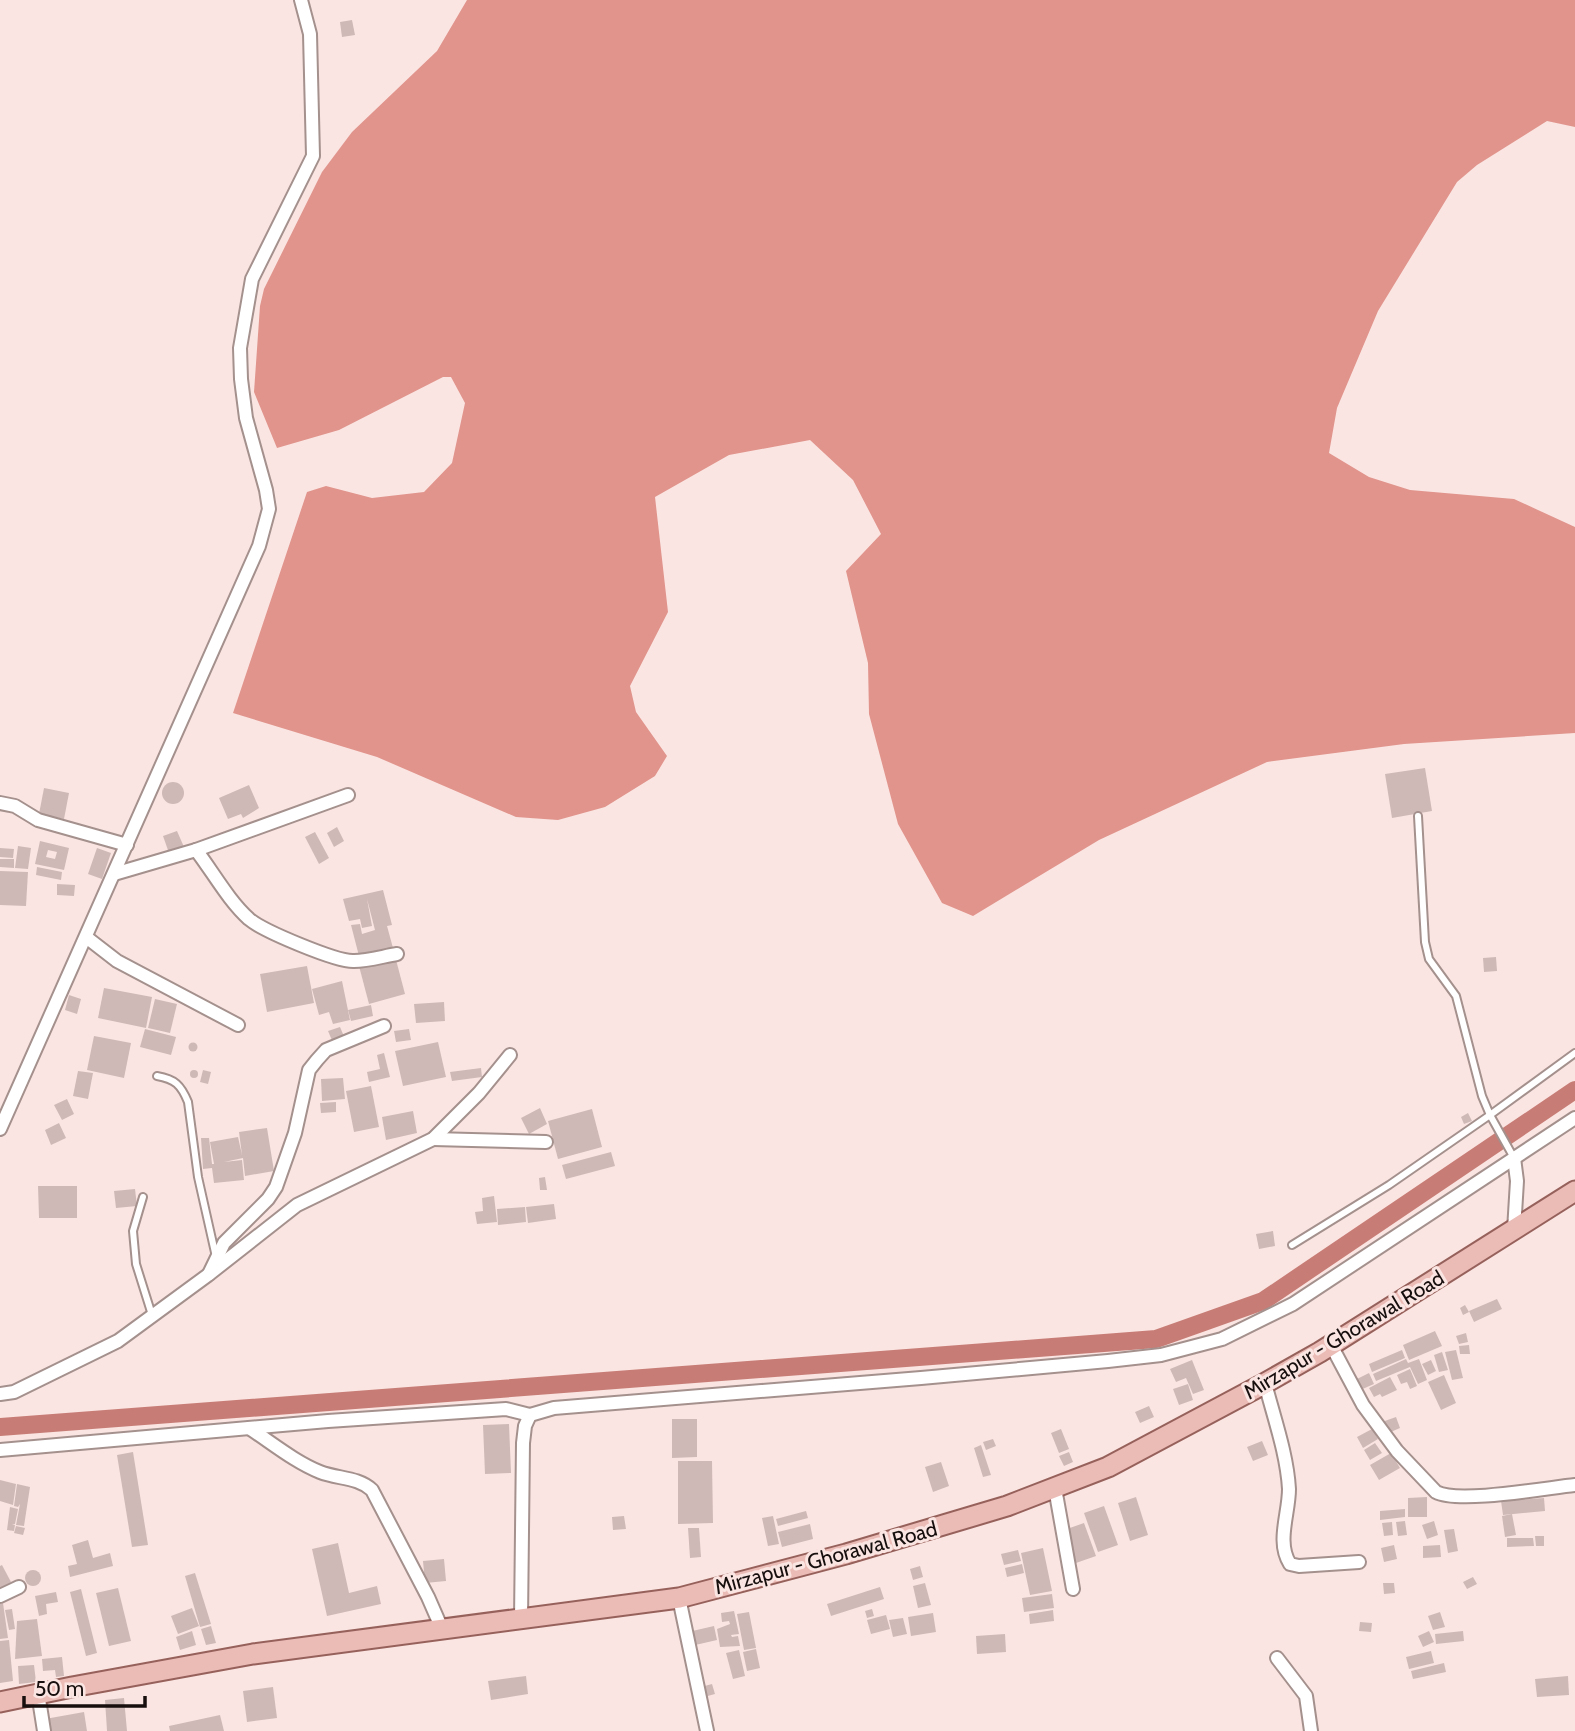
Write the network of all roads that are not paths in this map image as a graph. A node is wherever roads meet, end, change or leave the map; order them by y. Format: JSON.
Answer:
{"nodes":[{"id":1,"x":301,"y":0,"type":"edge"},
{"id":2,"x":348,"y":795,"type":"dead end"},
{"id":3,"x":0,"y":803,"type":"edge"},
{"id":4,"x":1418,"y":816,"type":"dead end"},
{"id":5,"x":127,"y":845,"type":"junction"},
{"id":6,"x":196,"y":850,"type":"junction"},
{"id":7,"x":114,"y":874,"type":"junction"},
{"id":8,"x":86,"y":937,"type":"junction"},
{"id":9,"x":397,"y":954,"type":"dead end"},
{"id":10,"x":238,"y":1025,"type":"dead end"},
{"id":11,"x":384,"y":1026,"type":"dead end"},
{"id":12,"x":1575,"y":1053,"type":"edge"},
{"id":13,"x":510,"y":1055,"type":"dead end"},
{"id":14,"x":157,"y":1076,"type":"dead end"},
{"id":15,"x":1490,"y":1115,"type":"junction"},
{"id":16,"x":1575,"y":1118,"type":"edge"},
{"id":17,"x":0,"y":1129,"type":"edge"},
{"id":18,"x":433,"y":1139,"type":"junction"},
{"id":19,"x":545,"y":1142,"type":"dead end"},
{"id":20,"x":1513,"y":1155,"type":"junction"},
{"id":21,"x":1575,"y":1191,"type":"edge"},
{"id":22,"x":143,"y":1197,"type":"dead end"},
{"id":23,"x":1514,"y":1230,"type":"junction"},
{"id":24,"x":1292,"y":1245,"type":"dead end"},
{"id":25,"x":216,"y":1256,"type":"junction"},
{"id":26,"x":208,"y":1275,"type":"junction"},
{"id":27,"x":152,"y":1317,"type":"junction"},
{"id":28,"x":1331,"y":1346,"type":"junction"},
{"id":29,"x":1265,"y":1383,"type":"junction"},
{"id":30,"x":0,"y":1394,"type":"edge"},
{"id":31,"x":530,"y":1415,"type":"junction"},
{"id":32,"x":249,"y":1428,"type":"junction"},
{"id":33,"x":0,"y":1450,"type":"edge"},
{"id":34,"x":1575,"y":1485,"type":"edge"},
{"id":35,"x":1055,"y":1488,"type":"junction"},
{"id":36,"x":1359,"y":1562,"type":"dead end"},
{"id":37,"x":19,"y":1587,"type":"dead end"},
{"id":38,"x":1073,"y":1589,"type":"dead end"},
{"id":39,"x":0,"y":1596,"type":"edge"},
{"id":40,"x":679,"y":1598,"type":"junction"},
{"id":41,"x":521,"y":1620,"type":"junction"},
{"id":42,"x":442,"y":1629,"type":"junction"},
{"id":43,"x":1277,"y":1658,"type":"dead end"},
{"id":44,"x":38,"y":1693,"type":"junction"},
{"id":45,"x":0,"y":1702,"type":"edge"},
{"id":46,"x":44,"y":1731,"type":"edge"},
{"id":47,"x":707,"y":1731,"type":"edge"},
{"id":48,"x":1311,"y":1731,"type":"edge"}],
"edges":[{"from":1,"to":5,"type":"street"},
{"from":2,"to":6,"type":"street"},
{"from":3,"to":5,"type":"street"},
{"from":4,"to":15,"type":"lane"},
{"from":5,"to":7,"type":"street"},
{"from":6,"to":7,"type":"street"},
{"from":6,"to":9,"type":"street"},
{"from":7,"to":8,"type":"street"},
{"from":8,"to":10,"type":"street"},
{"from":8,"to":17,"type":"street"},
{"from":11,"to":25,"type":"street"},
{"from":12,"to":15,"type":"lane"},
{"from":13,"to":18,"type":"street"},
{"from":14,"to":25,"type":"lane"},
{"from":15,"to":20,"type":"lane"},
{"from":15,"to":24,"type":"lane"},
{"from":16,"to":20,"type":"street"},
{"from":18,"to":19,"type":"street"},
{"from":18,"to":26,"type":"street"},
{"from":20,"to":23,"type":"street"},
{"from":20,"to":31,"type":"street"},
{"from":21,"to":23,"type":"main road","name":"Mirzapur - Ghorawal Road"},
{"from":22,"to":27,"type":"lane"},
{"from":23,"to":28,"type":"main road","name":"Mirzapur - Ghorawal Road"},
{"from":25,"to":26,"type":"street"},
{"from":26,"to":27,"type":"street"},
{"from":27,"to":30,"type":"street"},
{"from":28,"to":29,"type":"main road","name":"Mirzapur - Ghorawal Road"},
{"from":28,"to":34,"type":"street"},
{"from":29,"to":35,"type":"main road","name":"Mirzapur - Ghorawal Road"},
{"from":29,"to":36,"type":"street"},
{"from":31,"to":32,"type":"street"},
{"from":31,"to":41,"type":"street"},
{"from":32,"to":33,"type":"street"},
{"from":32,"to":42,"type":"street"},
{"from":35,"to":38,"type":"street"},
{"from":35,"to":40,"type":"main road","name":"Mirzapur - Ghorawal Road"},
{"from":37,"to":39,"type":"street"},
{"from":40,"to":41,"type":"main road","name":"Mirzapur - Ghorawal Road"},
{"from":40,"to":47,"type":"street"},
{"from":41,"to":42,"type":"main road","name":"Mirzapur - Ghorawal Road"},
{"from":42,"to":44,"type":"main road","name":"Mirzapur - Ghorawal Road"},
{"from":43,"to":48,"type":"street"},
{"from":44,"to":45,"type":"main road","name":"Mirzapur - Ghorawal Road"},
{"from":44,"to":46,"type":"street"}]}
